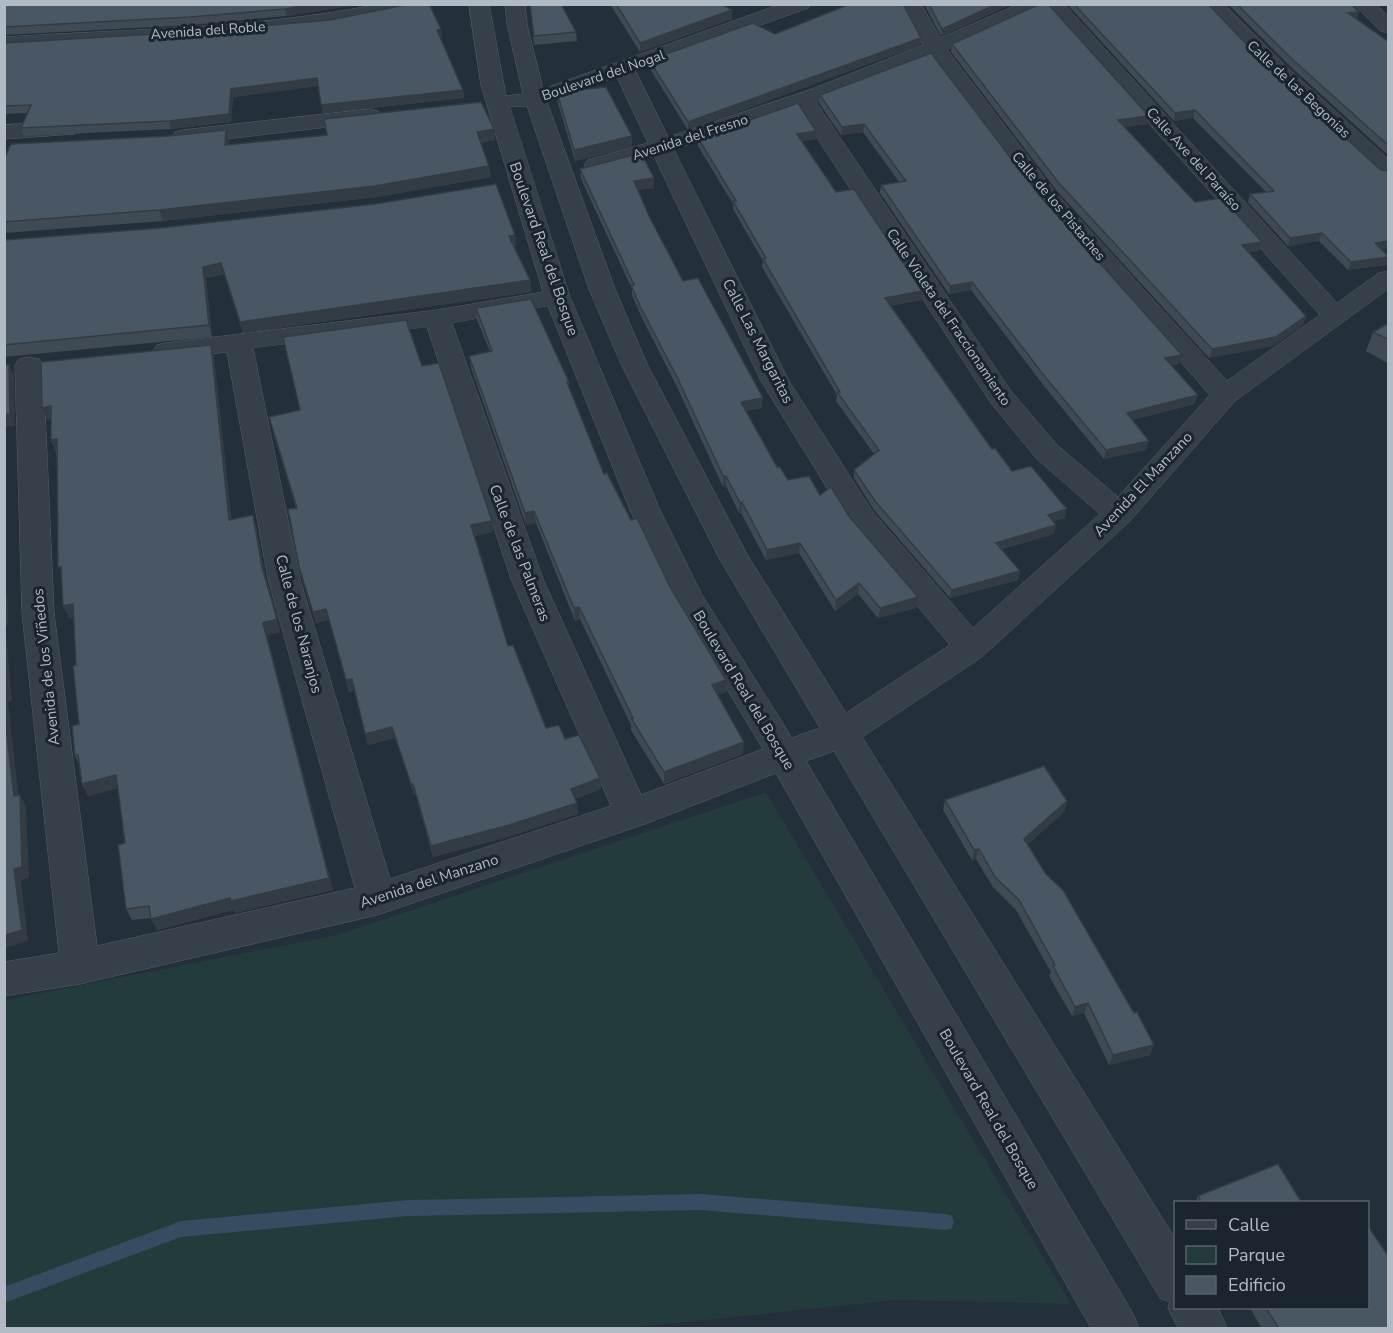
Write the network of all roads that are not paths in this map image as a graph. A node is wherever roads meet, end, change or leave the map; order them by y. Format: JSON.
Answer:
{"nodes":[{"id":1,"x":411,"y":4,"type":"edge"},
{"id":2,"x":480,"y":4,"type":"edge"},
{"id":3,"x":515,"y":4,"type":"edge"},
{"id":4,"x":749,"y":4,"type":"edge"},
{"id":5,"x":801,"y":4,"type":"edge"},
{"id":6,"x":911,"y":4,"type":"edge"},
{"id":7,"x":1036,"y":4,"type":"edge"},
{"id":8,"x":1053,"y":4,"type":"edge"},
{"id":9,"x":1212,"y":4,"type":"edge"},
{"id":10,"x":1364,"y":4,"type":"edge"},
{"id":11,"x":1389,"y":27,"type":"edge"},
{"id":12,"x":4,"y":43,"type":"edge"},
{"id":13,"x":934,"y":49,"type":"junction"},
{"id":14,"x":623,"y":68,"type":"junction"},
{"id":15,"x":533,"y":89,"type":"junction"},
{"id":16,"x":483,"y":95,"type":"junction"},
{"id":17,"x":803,"y":99,"type":"junction"},
{"id":18,"x":386,"y":106,"type":"edge"},
{"id":19,"x":164,"y":130,"type":"edge"},
{"id":20,"x":4,"y":132,"type":"edge"},
{"id":21,"x":4,"y":146,"type":"edge"},
{"id":22,"x":664,"y":148,"type":"junction"},
{"id":23,"x":1389,"y":171,"type":"edge"},
{"id":24,"x":563,"y":174,"type":"junction"},
{"id":25,"x":509,"y":183,"type":"junction"},
{"id":26,"x":1389,"y":278,"type":"edge"},
{"id":27,"x":557,"y":297,"type":"junction"},
{"id":28,"x":1334,"y":315,"type":"junction"},
{"id":29,"x":437,"y":318,"type":"junction"},
{"id":30,"x":239,"y":344,"type":"junction"},
{"id":31,"x":145,"y":353,"type":"edge"},
{"id":32,"x":28,"y":365,"type":"edge"},
{"id":33,"x":1225,"y":395,"type":"junction"},
{"id":34,"x":1119,"y":514,"type":"junction"},
{"id":35,"x":971,"y":648,"type":"junction"},
{"id":36,"x":840,"y":734,"type":"junction"},
{"id":37,"x":784,"y":755,"type":"junction"},
{"id":38,"x":632,"y":814,"type":"junction"},
{"id":39,"x":377,"y":899,"type":"junction"},
{"id":40,"x":80,"y":967,"type":"junction"},
{"id":41,"x":4,"y":979,"type":"edge"},
{"id":42,"x":1174,"y":1279,"type":"edge"},
{"id":43,"x":1192,"y":1309,"type":"edge"},
{"id":44,"x":1116,"y":1329,"type":"edge"},
{"id":45,"x":1204,"y":1329,"type":"edge"}],
"edges":[{"from":1,"to":12,"type":"street","name":"Avenida del Roble"},
{"from":2,"to":16,"type":"street","name":"Boulevard Real del Bosque"},
{"from":3,"to":15,"type":"street"},
{"from":4,"to":15,"type":"street","name":"Boulevard del Nogal"},
{"from":5,"to":14,"type":"street","name":"Boulevard del Nogal"},
{"from":6,"to":13,"type":"street","name":"Calle de los Pistaches"},
{"from":7,"to":13,"type":"street","name":"Avenida del Fresno"},
{"from":8,"to":28,"type":"street","name":"Calle Ave del Paraíso"},
{"from":9,"to":23,"type":"street","name":"Calle de las Begonias"},
{"from":10,"to":11,"type":"street"},
{"from":13,"to":17,"type":"street","name":"Avenida del Fresno"},
{"from":13,"to":33,"type":"street","name":"Calle de los Pistaches"},
{"from":14,"to":15,"type":"street","name":"Boulevard del Nogal"},
{"from":14,"to":22,"type":"street","name":"Calle Las Margaritas"},
{"from":15,"to":16,"type":"street","name":"Boulevard del Nogal"},
{"from":15,"to":24,"type":"street"},
{"from":16,"to":25,"type":"street","name":"Boulevard Real del Bosque"},
{"from":17,"to":22,"type":"street","name":"Avenida del Fresno"},
{"from":17,"to":34,"type":"street","name":"Calle Violeta del Fraccionamiento"},
{"from":18,"to":19,"type":"street"},
{"from":20,"to":21,"type":"street"},
{"from":22,"to":24,"type":"street","name":"Avenida del Fresno"},
{"from":22,"to":35,"type":"street","name":"Calle Las Margaritas"},
{"from":24,"to":25,"type":"street","name":"Avenida del Fresno"},
{"from":24,"to":36,"type":"street"},
{"from":25,"to":27,"type":"street","name":"Boulevard Real del Bosque"},
{"from":26,"to":28,"type":"street","name":"Avenida El Manzano"},
{"from":27,"to":29,"type":"street"},
{"from":27,"to":37,"type":"street","name":"Boulevard Real del Bosque"},
{"from":28,"to":33,"type":"street","name":"Avenida El Manzano"},
{"from":29,"to":30,"type":"street"},
{"from":29,"to":38,"type":"street","name":"Calle de las Palmeras"},
{"from":30,"to":31,"type":"street"},
{"from":30,"to":39,"type":"street","name":"Calle de los Naranjos"},
{"from":32,"to":40,"type":"street","name":"Avenida de los Viñedos"},
{"from":33,"to":34,"type":"street","name":"Avenida El Manzano"},
{"from":34,"to":35,"type":"street","name":"Avenida El Manzano"},
{"from":35,"to":36,"type":"street","name":"Avenida El Manzano"},
{"from":36,"to":37,"type":"street","name":"Avenida del Manzano"},
{"from":36,"to":42,"type":"street"},
{"from":37,"to":38,"type":"street","name":"Avenida del Manzano"},
{"from":37,"to":44,"type":"street","name":"Boulevard Real del Bosque"},
{"from":38,"to":39,"type":"street","name":"Avenida del Manzano"},
{"from":39,"to":40,"type":"street","name":"Avenida del Manzano"},
{"from":40,"to":41,"type":"street","name":"Avenida del Manzano"},
{"from":43,"to":45,"type":"street"}]}
